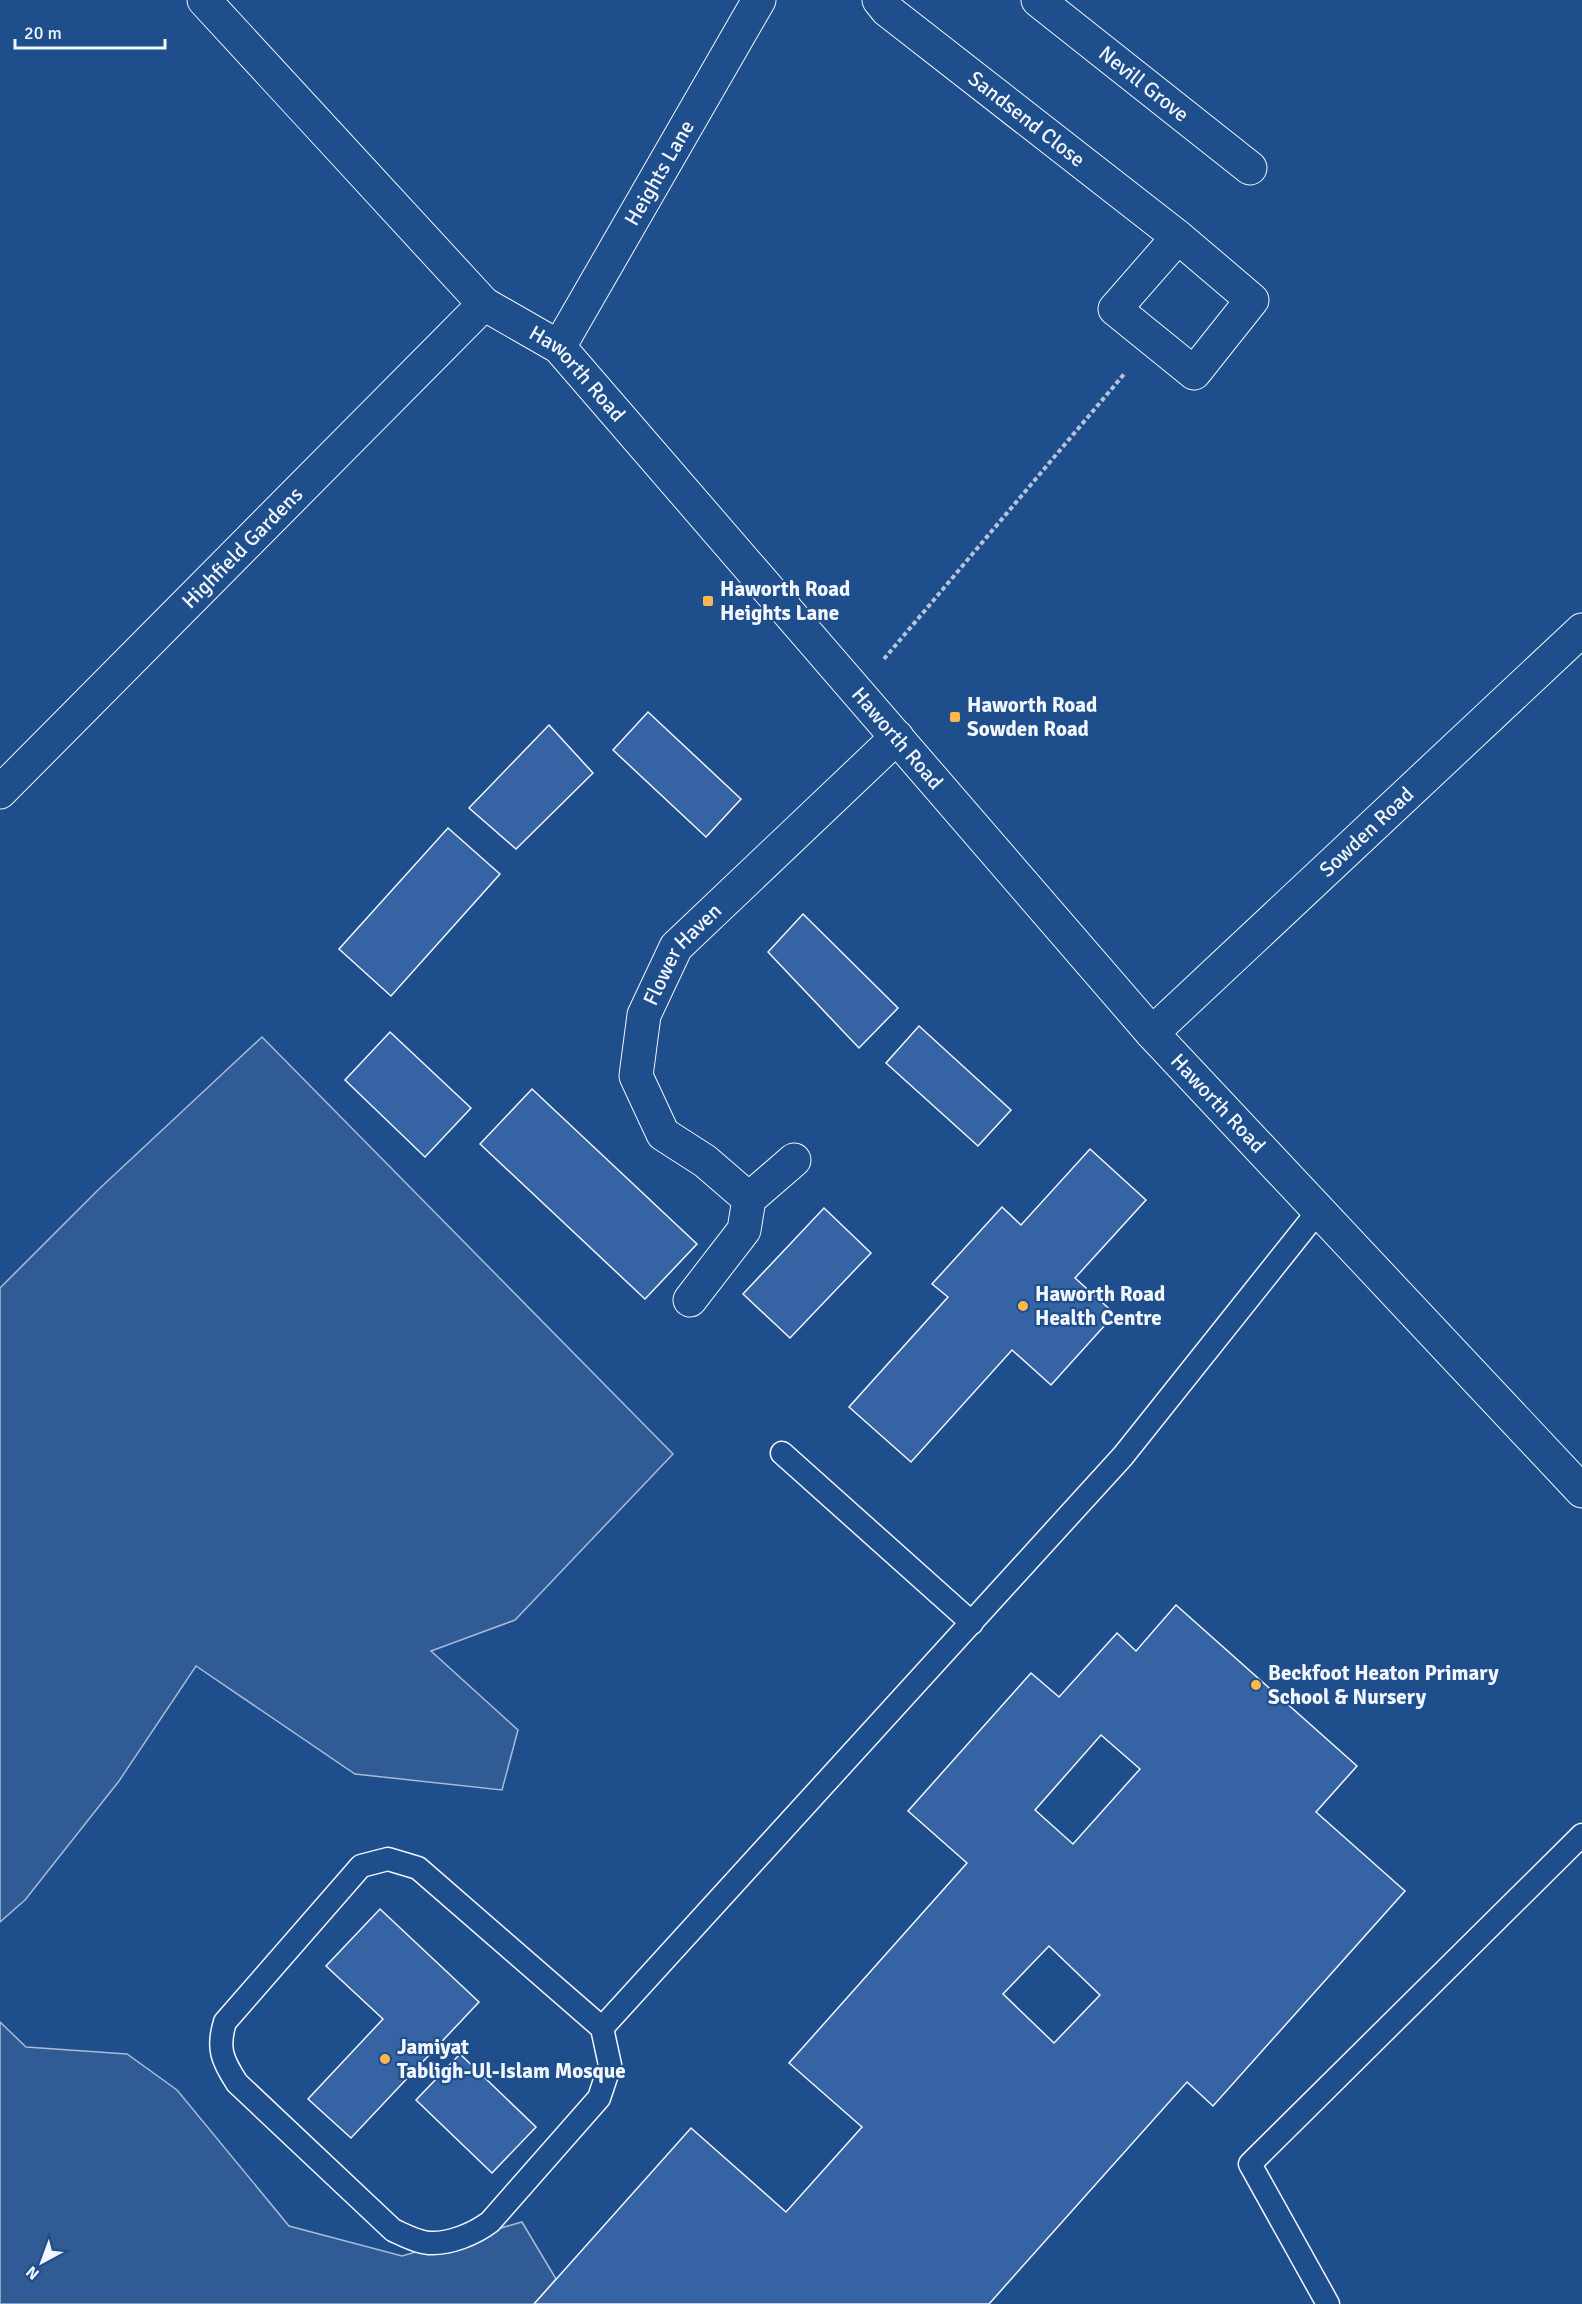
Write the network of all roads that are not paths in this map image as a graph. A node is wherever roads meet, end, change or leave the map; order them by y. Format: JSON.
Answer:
{"nodes":[{"id":1,"x":204,"y":0,"type":"edge"},
{"id":2,"x":759,"y":0,"type":"edge"},
{"id":3,"x":879,"y":0,"type":"edge"},
{"id":4,"x":1038,"y":0,"type":"edge"},
{"id":5,"x":1250,"y":168,"type":"dead end"},
{"id":6,"x":1178,"y":237,"type":"junction"},
{"id":7,"x":484,"y":304,"type":"junction"},
{"id":8,"x":559,"y":346,"type":"junction"},
{"id":9,"x":1582,"y":630,"type":"edge"},
{"id":10,"x":897,"y":737,"type":"junction"},
{"id":11,"x":0,"y":792,"type":"edge"},
{"id":12,"x":1152,"y":1033,"type":"junction"},
{"id":13,"x":794,"y":1160,"type":"dead end"},
{"id":14,"x":749,"y":1199,"type":"junction"},
{"id":15,"x":1319,"y":1210,"type":"junction"},
{"id":16,"x":690,"y":1300,"type":"dead end"},
{"id":17,"x":782,"y":1453,"type":"dead end"},
{"id":18,"x":1582,"y":1491,"type":"edge"},
{"id":19,"x":972,"y":1623,"type":"junction"},
{"id":20,"x":1582,"y":1834,"type":"edge"},
{"id":21,"x":602,"y":2028,"type":"junction"},
{"id":22,"x":1328,"y":2304,"type":"edge"}],
"edges":[{"from":1,"to":7,"type":"street","name":"Haworth Road"},
{"from":2,"to":8,"type":"street","name":"Heights Lane"},
{"from":3,"to":6,"type":"street","name":"Sandsend Close"},
{"from":4,"to":5,"type":"street","name":"Nevill Grove"},
{"from":6,"to":6,"type":"street","name":"Sandsend Close"},
{"from":7,"to":8,"type":"street","name":"Haworth Road"},
{"from":7,"to":11,"type":"street","name":"Highfield Gardens"},
{"from":8,"to":10,"type":"street","name":"Haworth Road"},
{"from":9,"to":12,"type":"street","name":"Sowden Road"},
{"from":10,"to":12,"type":"street","name":"Haworth Road"},
{"from":10,"to":14,"type":"street","name":"Flower Haven"},
{"from":12,"to":15,"type":"street","name":"Haworth Road"},
{"from":13,"to":14,"type":"street"},
{"from":14,"to":16,"type":"street"},
{"from":15,"to":18,"type":"street","name":"Haworth Road"},
{"from":15,"to":19,"type":"lane"},
{"from":17,"to":19,"type":"lane"},
{"from":19,"to":21,"type":"lane"},
{"from":20,"to":22,"type":"lane"},
{"from":21,"to":21,"type":"lane"}]}
